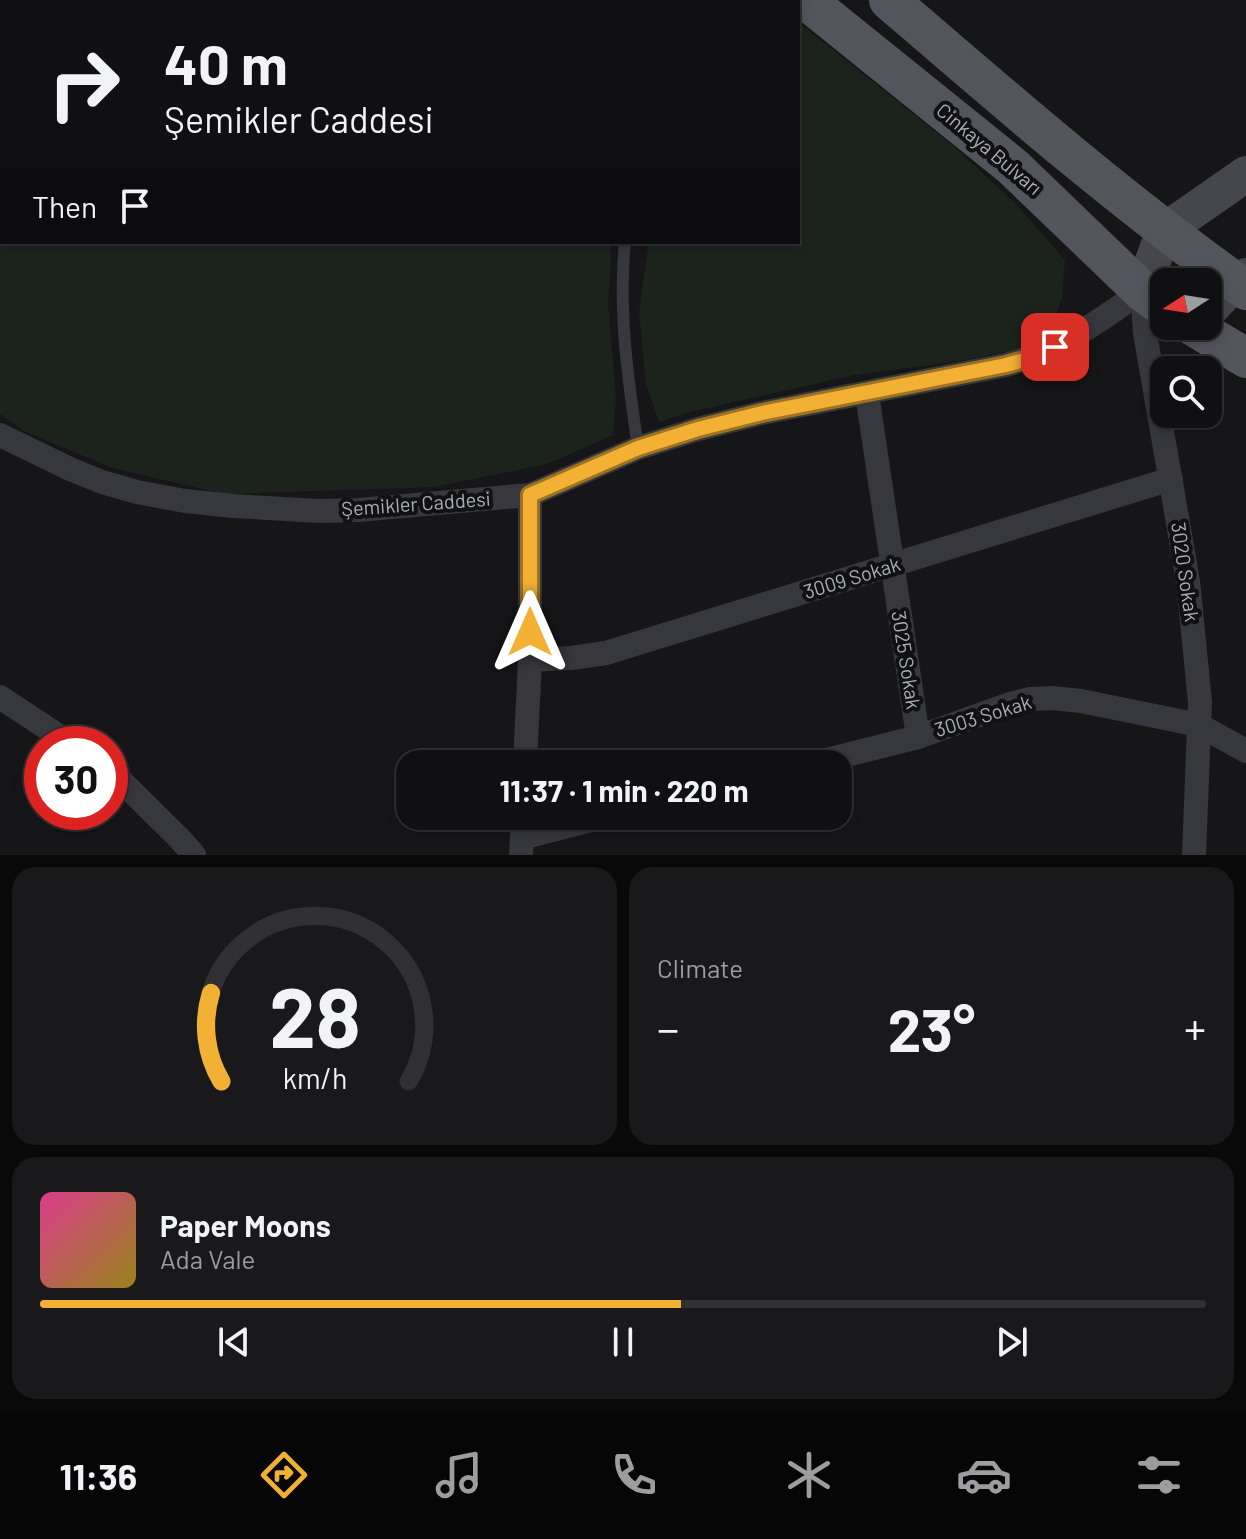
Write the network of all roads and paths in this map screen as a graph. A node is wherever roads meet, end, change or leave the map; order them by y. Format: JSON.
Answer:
{"nodes":[{"id":1,"x":806,"y":0,"type":"edge"},
{"id":2,"x":889,"y":0,"type":"edge"},
{"id":3,"x":1246,"y":174,"type":"edge"},
{"id":4,"x":1164,"y":231,"type":"junction"},
{"id":5,"x":625,"y":244,"type":"edge"},
{"id":6,"x":1158,"y":268,"type":"edge"},
{"id":7,"x":1244,"y":284,"type":"edge"},
{"id":8,"x":1150,"y":296,"type":"edge"},
{"id":9,"x":1222,"y":296,"type":"edge"},
{"id":10,"x":1150,"y":300,"type":"edge"},
{"id":11,"x":1150,"y":312,"type":"edge"},
{"id":12,"x":1216,"y":340,"type":"edge"},
{"id":13,"x":1246,"y":358,"type":"edge"},
{"id":14,"x":867,"y":394,"type":"junction"},
{"id":15,"x":0,"y":435,"type":"edge"},
{"id":16,"x":638,"y":448,"type":"junction"},
{"id":17,"x":1171,"y":479,"type":"junction"},
{"id":18,"x":530,"y":495,"type":"junction"},
{"id":19,"x":891,"y":566,"type":"junction"},
{"id":20,"x":530,"y":660,"type":"junction"},
{"id":21,"x":0,"y":697,"type":"edge"},
{"id":22,"x":1199,"y":725,"type":"junction"},
{"id":23,"x":44,"y":726,"type":"edge"},
{"id":24,"x":918,"y":737,"type":"junction"},
{"id":25,"x":526,"y":750,"type":"edge"},
{"id":26,"x":1246,"y":751,"type":"edge"},
{"id":27,"x":852,"y":754,"type":"edge"},
{"id":28,"x":128,"y":788,"type":"edge"},
{"id":29,"x":548,"y":830,"type":"edge"},
{"id":30,"x":522,"y":836,"type":"edge"},
{"id":31,"x":194,"y":855,"type":"edge"},
{"id":32,"x":1194,"y":855,"type":"edge"}],
"edges":[{"from":1,"to":8,"type":"main road","name":"Cinkaya Bulvarı"},
{"from":2,"to":4,"type":"main road"},
{"from":3,"to":4,"type":"street"},
{"from":4,"to":6,"type":"street"},
{"from":4,"to":7,"type":"main road"},
{"from":5,"to":16,"type":"lane"},
{"from":7,"to":9,"type":"street"},
{"from":10,"to":14,"type":"street","name":"Şemikler Caddesi"},
{"from":11,"to":17,"type":"street","name":"3020 Sokak"},
{"from":12,"to":13,"type":"main road"},
{"from":14,"to":16,"type":"street","name":"Şemikler Caddesi"},
{"from":14,"to":19,"type":"street","name":"3025 Sokak"},
{"from":15,"to":18,"type":"street","name":"Şemikler Caddesi"},
{"from":16,"to":18,"type":"street","name":"Şemikler Caddesi"},
{"from":17,"to":19,"type":"street","name":"3009 Sokak"},
{"from":17,"to":22,"type":"street","name":"3020 Sokak"},
{"from":18,"to":20,"type":"street"},
{"from":19,"to":20,"type":"street","name":"3009 Sokak"},
{"from":19,"to":24,"type":"street","name":"3025 Sokak"},
{"from":20,"to":25,"type":"street"},
{"from":21,"to":23,"type":"street"},
{"from":22,"to":24,"type":"street","name":"3003 Sokak"},
{"from":22,"to":26,"type":"street","name":"3003 Sokak"},
{"from":22,"to":32,"type":"street","name":"3020 Sokak"},
{"from":24,"to":27,"type":"street","name":"3003 Sokak"},
{"from":28,"to":31,"type":"street"},
{"from":29,"to":30,"type":"street"}]}
